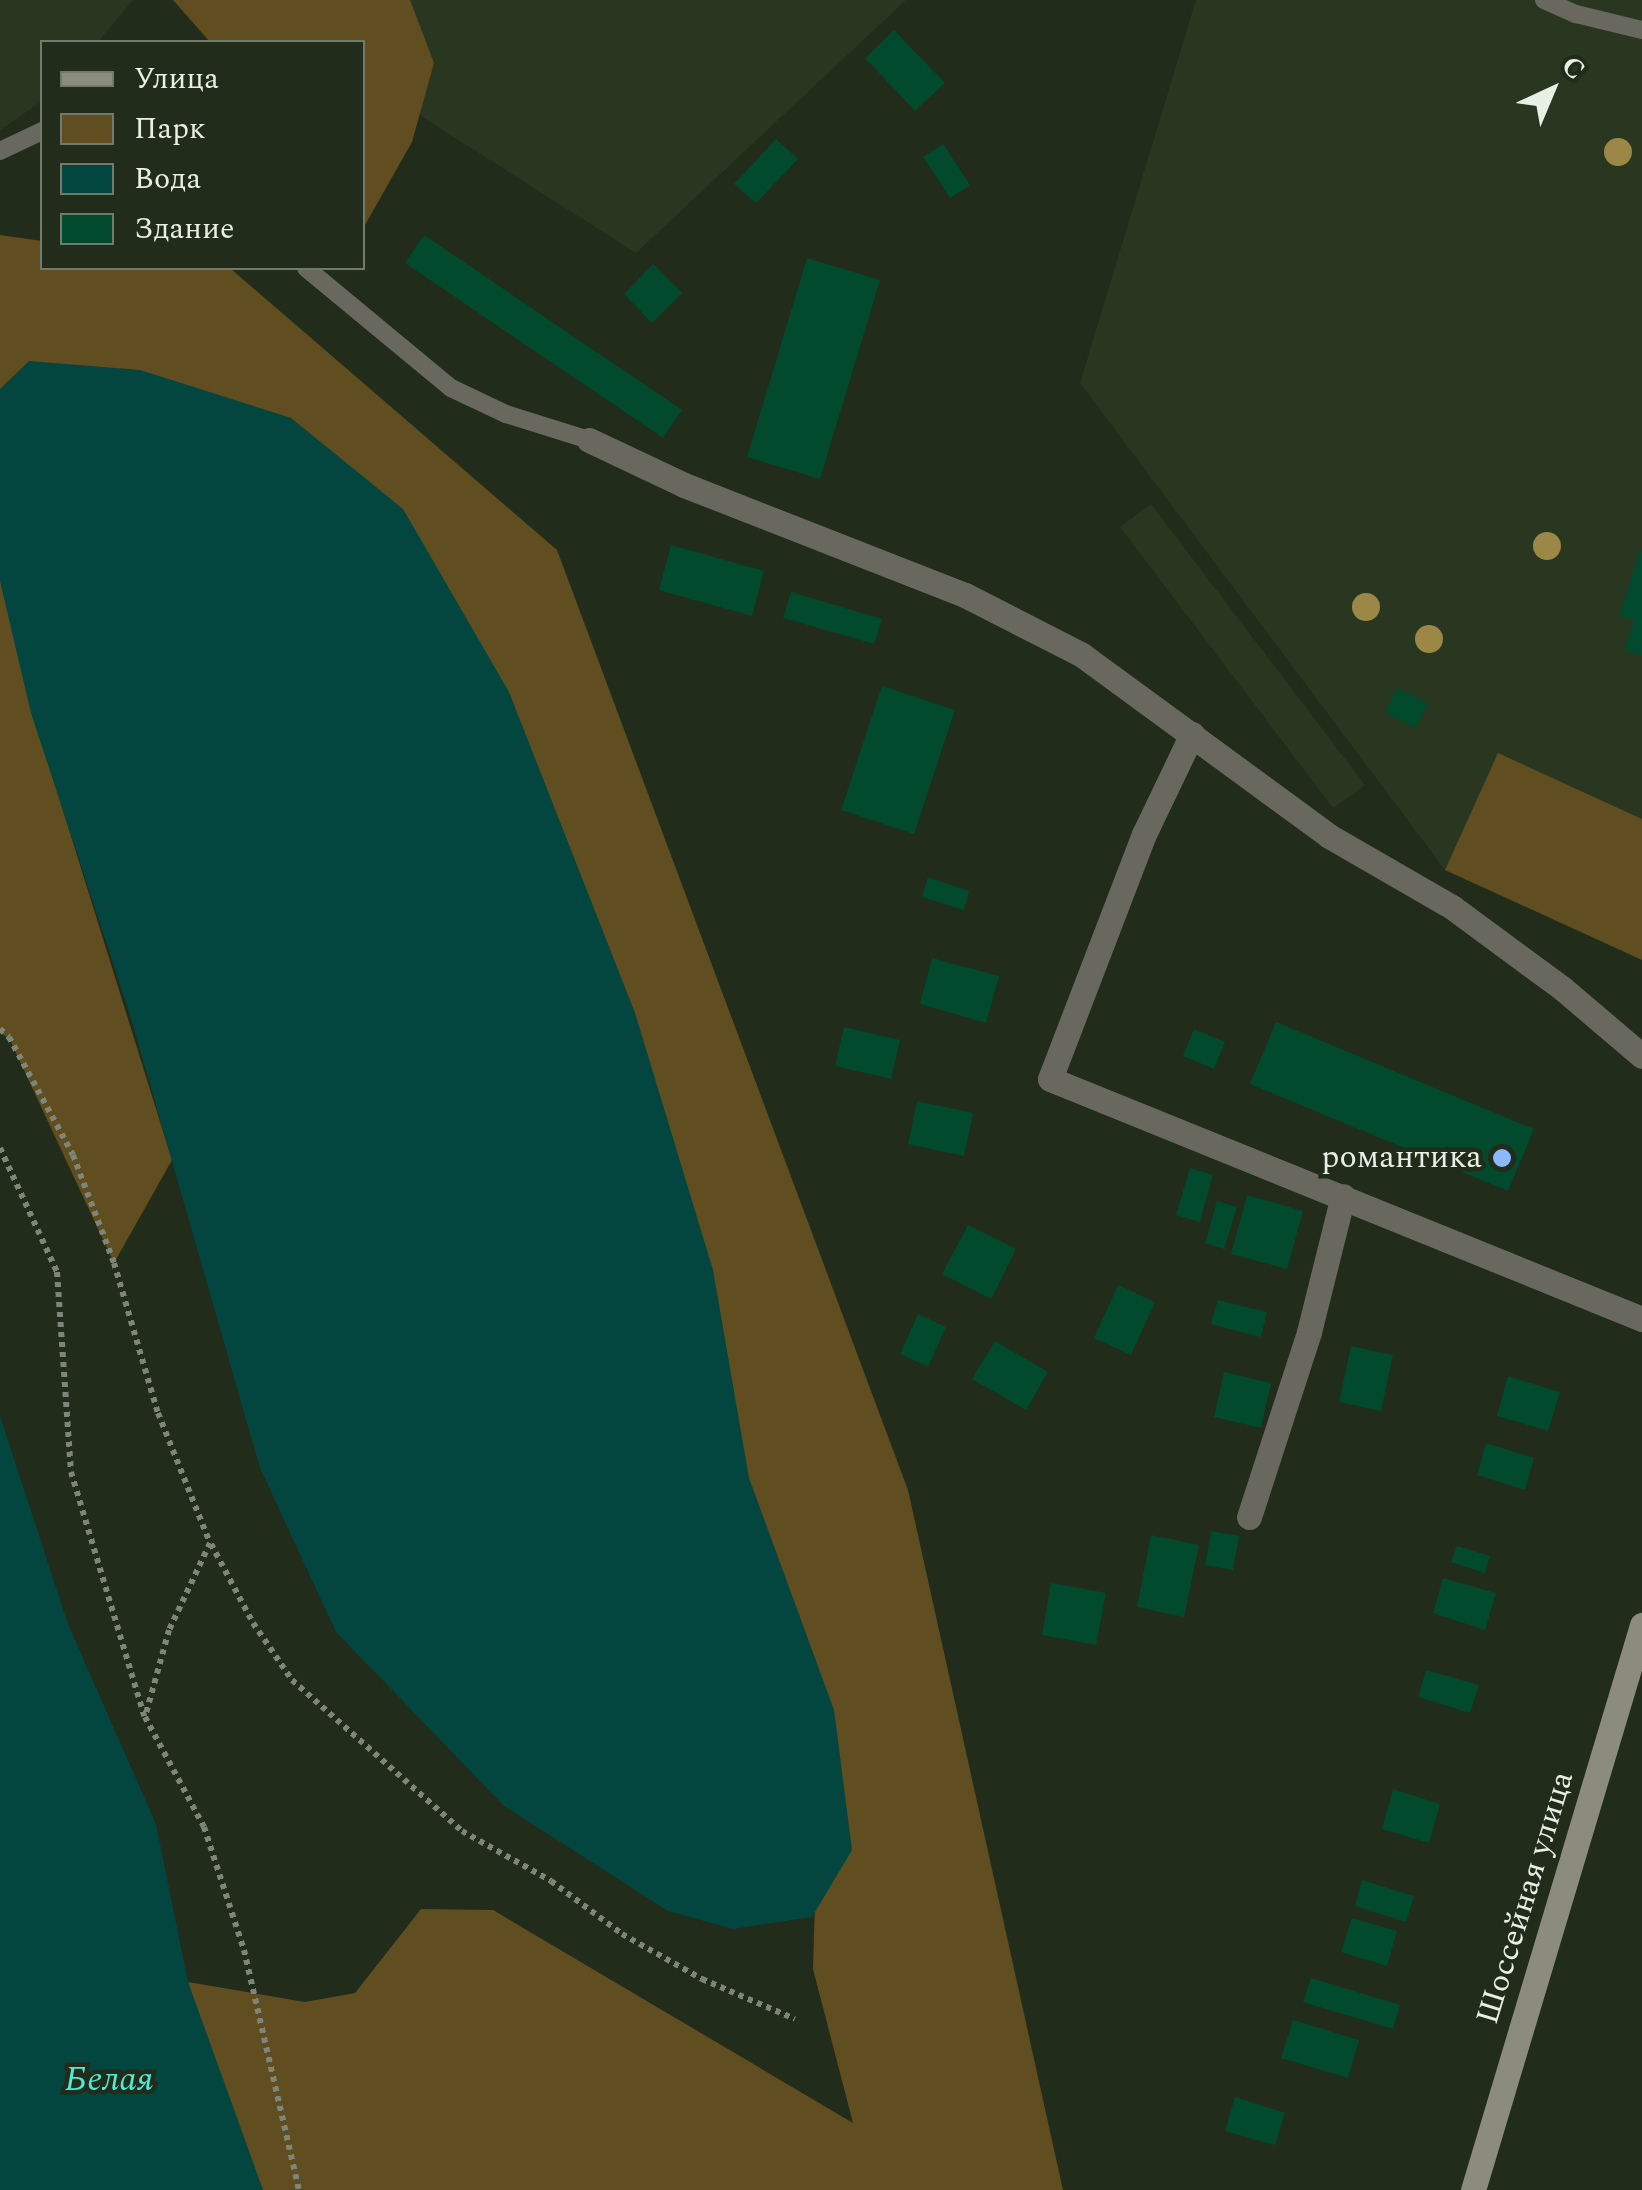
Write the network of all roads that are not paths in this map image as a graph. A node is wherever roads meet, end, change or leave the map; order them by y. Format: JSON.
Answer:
{"nodes":[{"id":1,"x":1544,"y":0,"type":"edge"},
{"id":2,"x":1642,"y":30,"type":"edge"},
{"id":3,"x":40,"y":132,"type":"edge"},
{"id":4,"x":0,"y":151,"type":"edge"},
{"id":5,"x":308,"y":270,"type":"edge"},
{"id":6,"x":589,"y":440,"type":"joint"},
{"id":7,"x":1192,"y":734,"type":"junction"},
{"id":8,"x":1642,"y":1056,"type":"edge"},
{"id":9,"x":1344,"y":1196,"type":"junction"},
{"id":10,"x":1642,"y":1319,"type":"edge"},
{"id":11,"x":1249,"y":1517,"type":"dead end"},
{"id":12,"x":1642,"y":1624,"type":"edge"},
{"id":13,"x":1473,"y":2190,"type":"edge"}],
"edges":[{"from":1,"to":2,"type":"lane"},
{"from":3,"to":4,"type":"lane"},
{"from":5,"to":6,"type":"lane"},
{"from":6,"to":7,"type":"street"},
{"from":7,"to":8,"type":"street"},
{"from":7,"to":9,"type":"street"},
{"from":9,"to":10,"type":"street"},
{"from":9,"to":11,"type":"street"},
{"from":12,"to":13,"type":"street","name":"Шоссейная улица"}]}
